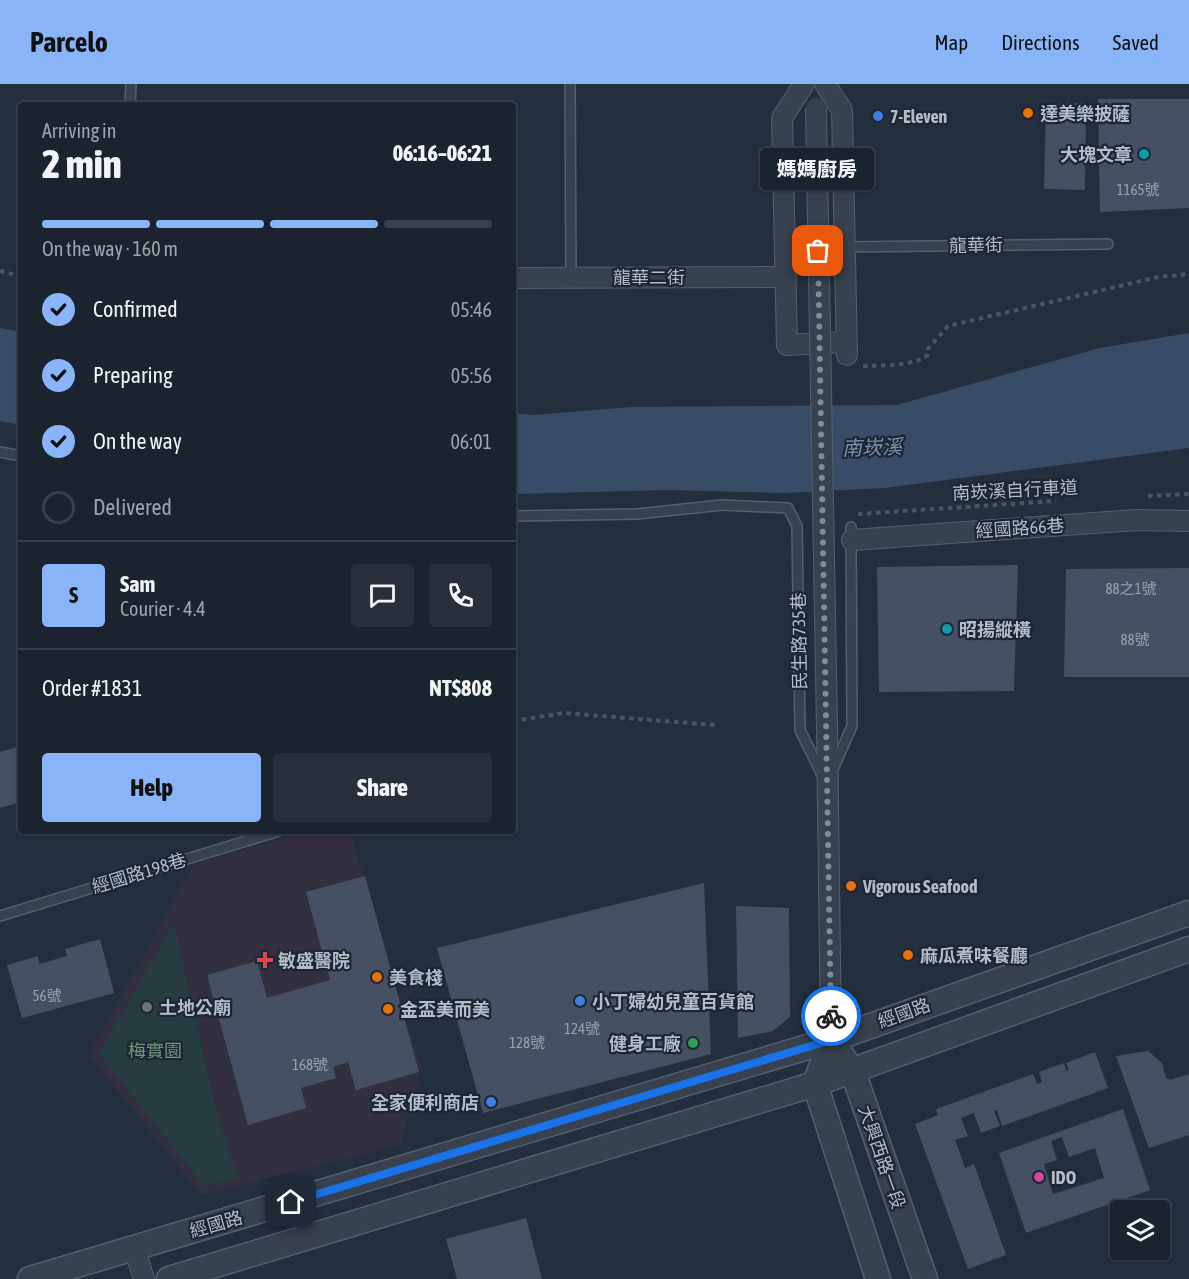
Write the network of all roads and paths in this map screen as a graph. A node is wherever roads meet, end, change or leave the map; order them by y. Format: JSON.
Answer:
{"nodes":[{"id":1,"x":131,"y":84,"type":"edge"},
{"id":2,"x":570,"y":84,"type":"edge"},
{"id":3,"x":804,"y":84,"type":"edge"},
{"id":4,"x":815,"y":84,"type":"edge"},
{"id":5,"x":825,"y":84,"type":"edge"},
{"id":6,"x":130,"y":102,"type":"edge"},
{"id":7,"x":1108,"y":244,"type":"dead end"},
{"id":8,"x":844,"y":247,"type":"junction"},
{"id":9,"x":0,"y":271,"type":"edge"},
{"id":10,"x":1189,"y":274,"type":"edge"},
{"id":11,"x":18,"y":275,"type":"edge"},
{"id":12,"x":786,"y":277,"type":"junction"},
{"id":13,"x":516,"y":278,"type":"edge"},
{"id":14,"x":571,"y":278,"type":"junction"},
{"id":15,"x":851,"y":354,"type":"junction"},
{"id":16,"x":0,"y":452,"type":"edge"},
{"id":17,"x":18,"y":455,"type":"edge"},
{"id":18,"x":1189,"y":494,"type":"edge"},
{"id":19,"x":1142,"y":497,"type":"dead end"},
{"id":20,"x":1060,"y":501,"type":"dead end"},
{"id":21,"x":516,"y":516,"type":"edge"},
{"id":22,"x":1189,"y":521,"type":"edge"},
{"id":23,"x":852,"y":533,"type":"junction"},
{"id":24,"x":516,"y":721,"type":"edge"},
{"id":25,"x":715,"y":725,"type":"dead end"},
{"id":26,"x":827,"y":784,"type":"junction"},
{"id":27,"x":269,"y":834,"type":"edge"},
{"id":28,"x":1189,"y":913,"type":"edge"},
{"id":29,"x":0,"y":916,"type":"edge"},
{"id":30,"x":1189,"y":949,"type":"edge"},
{"id":31,"x":831,"y":1040,"type":"junction"},
{"id":32,"x":853,"y":1072,"type":"junction"},
{"id":33,"x":814,"y":1084,"type":"junction"},
{"id":34,"x":134,"y":1247,"type":"junction"},
{"id":35,"x":30,"y":1279,"type":"edge"},
{"id":36,"x":144,"y":1279,"type":"edge"},
{"id":37,"x":170,"y":1279,"type":"edge"},
{"id":38,"x":878,"y":1279,"type":"edge"},
{"id":39,"x":925,"y":1279,"type":"edge"}],
"edges":[{"from":1,"to":6,"type":"lane"},
{"from":2,"to":14,"type":"lane"},
{"from":3,"to":12,"type":"street"},
{"from":4,"to":26,"type":"street","bridge":true},
{"from":5,"to":8,"type":"street"},
{"from":7,"to":8,"type":"lane","name":"龍華街"},
{"from":8,"to":15,"type":"street"},
{"from":9,"to":11,"type":"path"},
{"from":10,"to":15,"type":"path"},
{"from":12,"to":14,"type":"street","name":"龍華二街"},
{"from":12,"to":15,"type":"street"},
{"from":13,"to":14,"type":"street","name":"龍華二街"},
{"from":16,"to":17,"type":"lane"},
{"from":18,"to":19,"type":"path"},
{"from":20,"to":23,"type":"path","name":"南崁溪自行車道"},
{"from":21,"to":26,"type":"lane","name":"民生路735巷"},
{"from":22,"to":23,"type":"street","name":"經國路66巷"},
{"from":23,"to":26,"type":"lane"},
{"from":24,"to":25,"type":"path"},
{"from":26,"to":31,"type":"street"},
{"from":27,"to":29,"type":"lane","name":"經國路198巷"},
{"from":28,"to":31,"type":"street","name":"經國路"},
{"from":30,"to":32,"type":"street"},
{"from":31,"to":32,"type":"street","name":"大興西路一段"},
{"from":31,"to":33,"type":"street"},
{"from":31,"to":34,"type":"street","name":"經國路"},
{"from":32,"to":33,"type":"street"},
{"from":32,"to":39,"type":"street","name":"大興西路一段"},
{"from":33,"to":37,"type":"street"},
{"from":33,"to":38,"type":"street"},
{"from":34,"to":35,"type":"street","name":"經國路"},
{"from":34,"to":36,"type":"street"}]}
